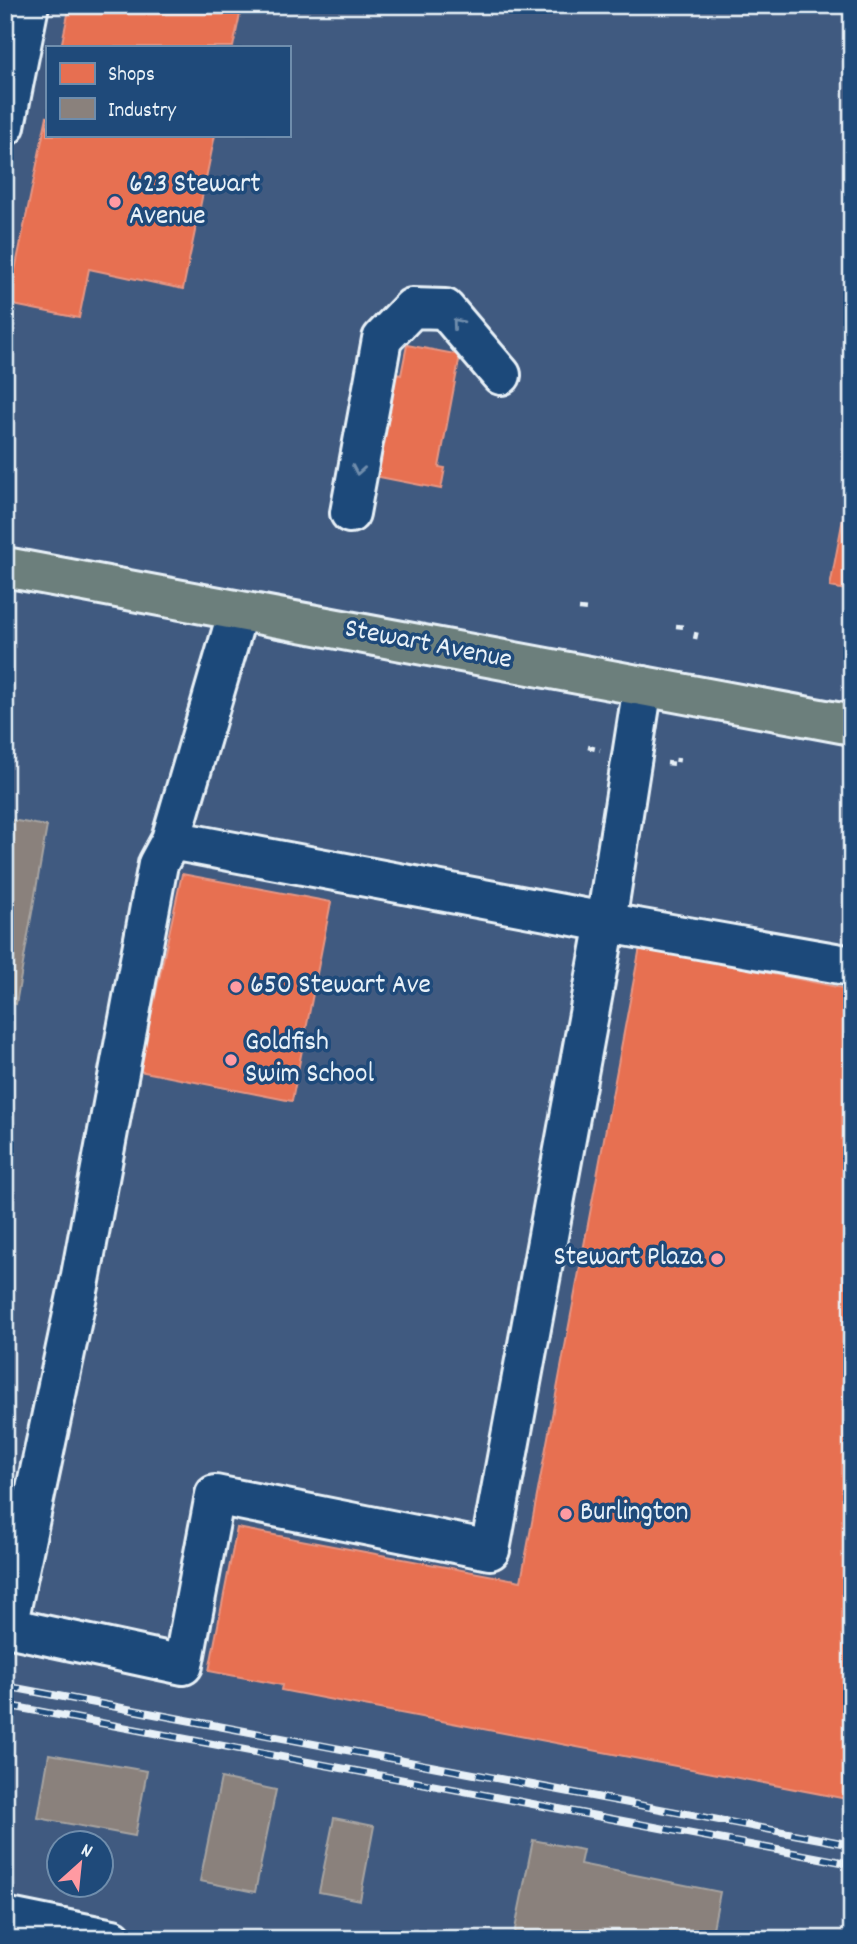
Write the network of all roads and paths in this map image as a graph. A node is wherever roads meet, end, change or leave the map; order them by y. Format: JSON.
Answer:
{"nodes":[{"id":1,"x":29,"y":5,"type":"edge"},
{"id":2,"x":5,"y":126,"type":"edge"},
{"id":3,"x":501,"y":375,"type":"dead end"},
{"id":4,"x":350,"y":513,"type":"dead end"},
{"id":5,"x":5,"y":567,"type":"edge"},
{"id":6,"x":579,"y":609,"type":"dead end"},
{"id":7,"x":589,"y":610,"type":"dead end"},
{"id":8,"x":238,"y":611,"type":"junction"},
{"id":9,"x":676,"y":626,"type":"dead end"},
{"id":10,"x":686,"y":627,"type":"dead end"},
{"id":11,"x":697,"y":630,"type":"dead end"},
{"id":12,"x":695,"y":639,"type":"dead end"},
{"id":13,"x":643,"y":686,"type":"junction"},
{"id":14,"x":852,"y":725,"type":"edge"},
{"id":15,"x":678,"y":758,"type":"dead end"},
{"id":16,"x":662,"y":762,"type":"dead end"},
{"id":17,"x":171,"y":840,"type":"junction"},
{"id":18,"x":606,"y":922,"type":"junction"},
{"id":19,"x":852,"y":966,"type":"edge"},
{"id":20,"x":14,"y":1925,"type":"edge"},
{"id":21,"x":113,"y":1939,"type":"edge"}],
"edges":[{"from":1,"to":2,"type":"street"},
{"from":3,"to":4,"type":"street","one_way":true},
{"from":5,"to":8,"type":"main road","name":"Stewart Avenue"},
{"from":6,"to":7,"type":"path"},
{"from":8,"to":13,"type":"main road","name":"Stewart Avenue"},
{"from":8,"to":17,"type":"street"},
{"from":9,"to":10,"type":"path"},
{"from":11,"to":12,"type":"path"},
{"from":13,"to":14,"type":"main road","name":"Stewart Avenue"},
{"from":13,"to":18,"type":"street"},
{"from":15,"to":16,"type":"path"},
{"from":17,"to":18,"type":"street"},
{"from":17,"to":18,"type":"street"},
{"from":18,"to":19,"type":"street"},
{"from":20,"to":21,"type":"street"}]}
